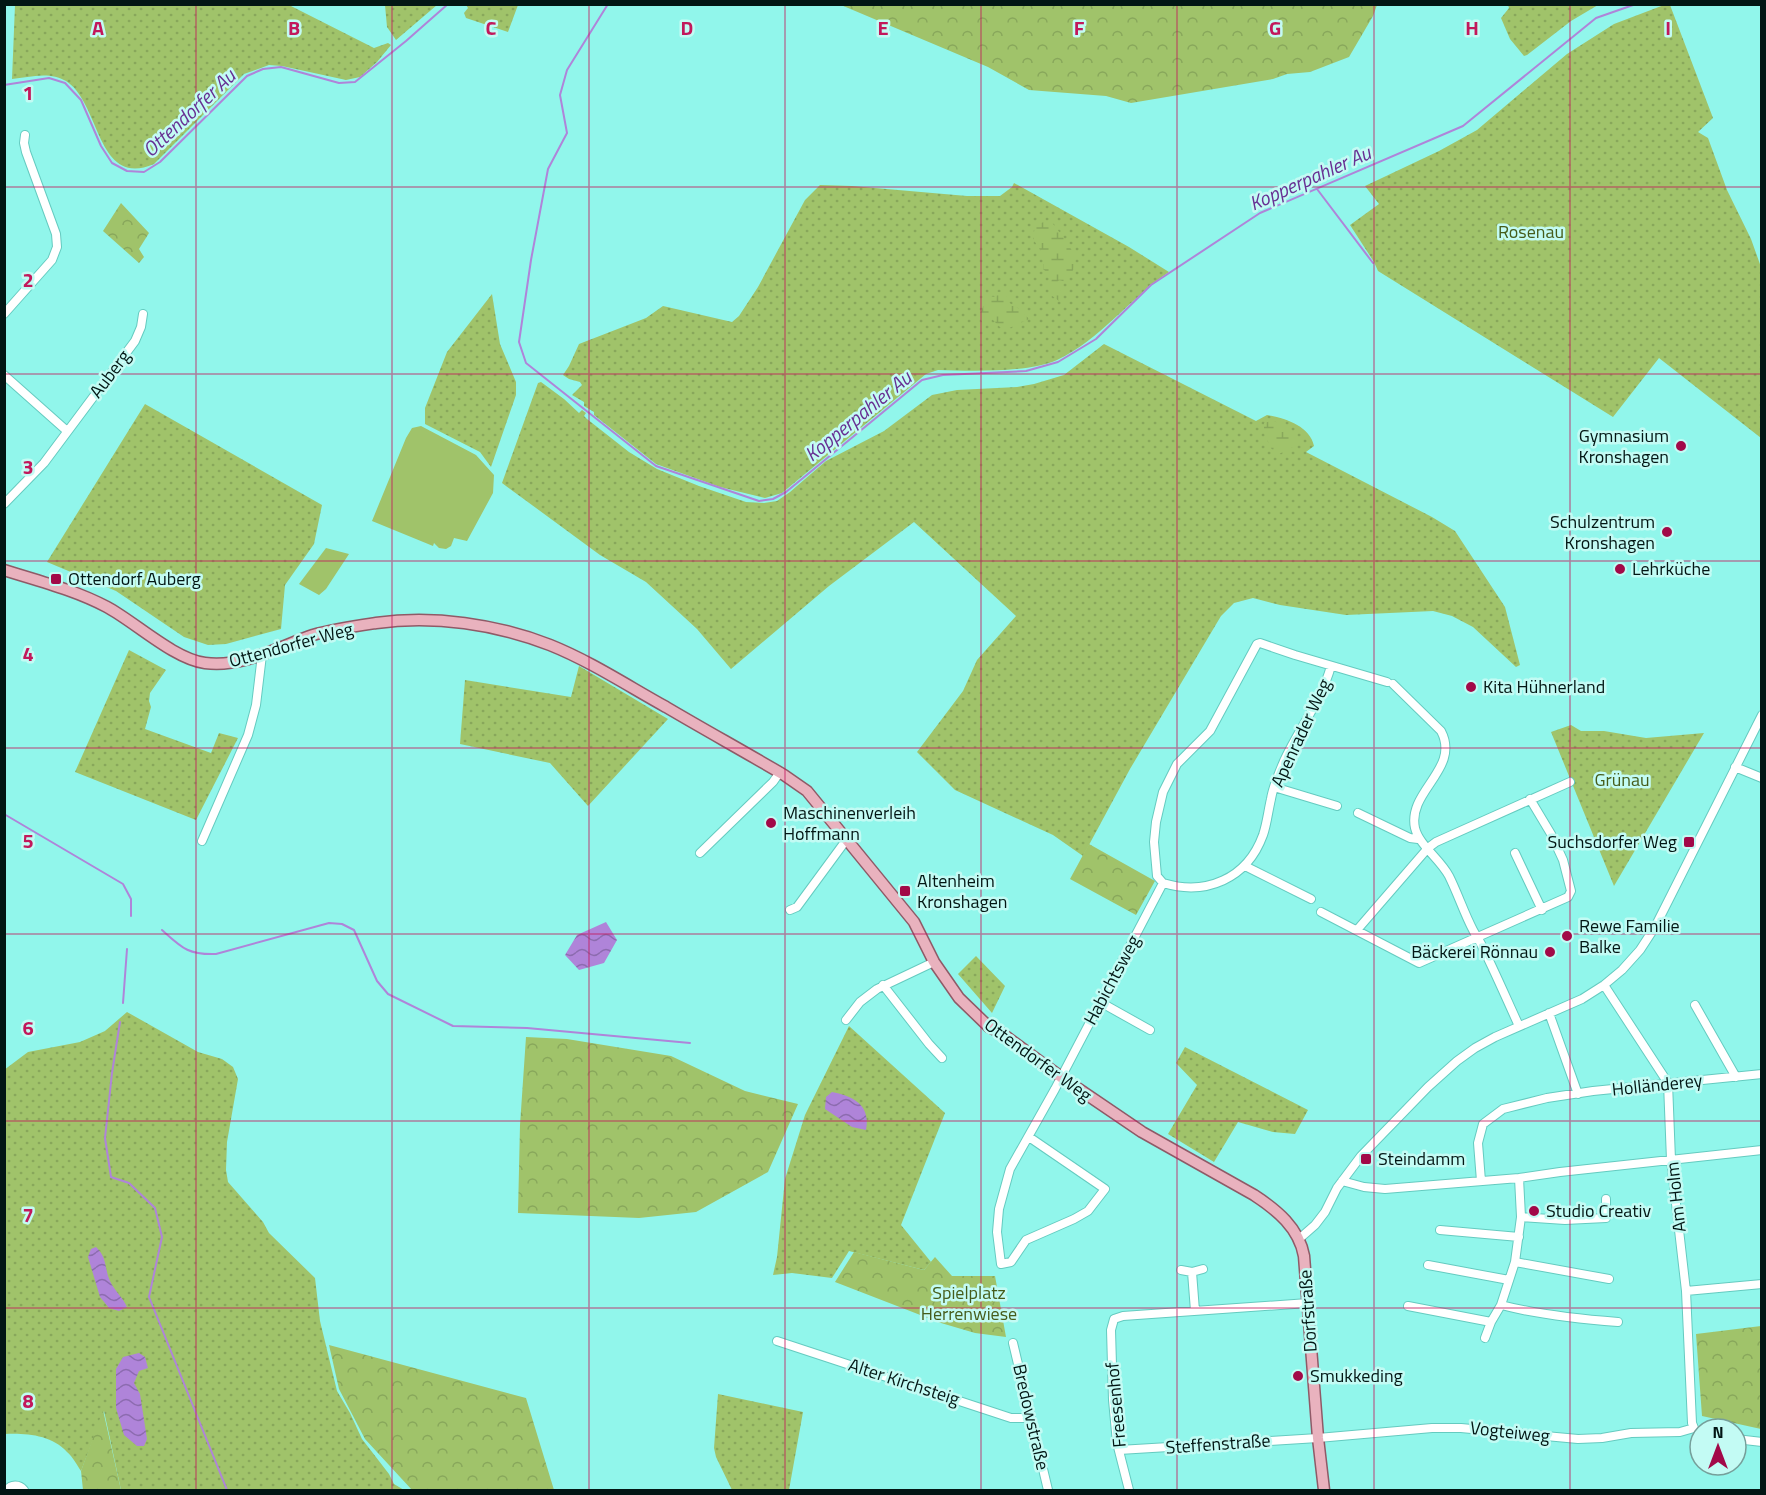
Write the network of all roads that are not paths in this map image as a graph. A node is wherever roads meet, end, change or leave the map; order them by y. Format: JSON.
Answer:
{"nodes":[{"id":1,"x":25,"y":135,"type":"dead end"},
{"id":2,"x":4,"y":314,"type":"edge"},
{"id":3,"x":143,"y":314,"type":"dead end"},
{"id":4,"x":4,"y":375,"type":"edge"},
{"id":5,"x":68,"y":431,"type":"junction"},
{"id":6,"x":4,"y":504,"type":"edge"},
{"id":7,"x":4,"y":570,"type":"edge"},
{"id":8,"x":262,"y":655,"type":"junction"},
{"id":9,"x":1331,"y":666,"type":"junction"},
{"id":10,"x":1761,"y":715,"type":"edge"},
{"id":11,"x":1735,"y":767,"type":"junction"},
{"id":12,"x":780,"y":772,"type":"junction"},
{"id":13,"x":1761,"y":778,"type":"edge"},
{"id":14,"x":1570,"y":782,"type":"dead end"},
{"id":15,"x":1274,"y":787,"type":"junction"},
{"id":16,"x":1530,"y":799,"type":"junction"},
{"id":17,"x":1336,"y":806,"type":"dead end"},
{"id":18,"x":1358,"y":813,"type":"dead end"},
{"id":19,"x":847,"y":839,"type":"junction"},
{"id":20,"x":1418,"y":839,"type":"junction"},
{"id":21,"x":202,"y":841,"type":"dead end"},
{"id":22,"x":1428,"y":848,"type":"junction"},
{"id":23,"x":700,"y":853,"type":"dead end"},
{"id":24,"x":1515,"y":853,"type":"dead end"},
{"id":25,"x":1245,"y":866,"type":"junction"},
{"id":26,"x":1162,"y":883,"type":"junction"},
{"id":27,"x":1311,"y":899,"type":"dead end"},
{"id":28,"x":1542,"y":909,"type":"junction"},
{"id":29,"x":790,"y":910,"type":"dead end"},
{"id":30,"x":1321,"y":912,"type":"dead end"},
{"id":31,"x":1357,"y":930,"type":"junction"},
{"id":32,"x":1478,"y":938,"type":"junction"},
{"id":33,"x":934,"y":962,"type":"junction"},
{"id":34,"x":1604,"y":985,"type":"junction"},
{"id":35,"x":883,"y":986,"type":"junction"},
{"id":36,"x":1100,"y":1002,"type":"junction"},
{"id":37,"x":1695,"y":1005,"type":"dead end"},
{"id":38,"x":1549,"y":1013,"type":"junction"},
{"id":39,"x":846,"y":1020,"type":"dead end"},
{"id":40,"x":1519,"y":1026,"type":"junction"},
{"id":41,"x":1150,"y":1029,"type":"dead end"},
{"id":42,"x":942,"y":1058,"type":"dead end"},
{"id":43,"x":1761,"y":1074,"type":"edge"},
{"id":44,"x":1061,"y":1077,"type":"junction"},
{"id":45,"x":1736,"y":1077,"type":"junction"},
{"id":46,"x":1668,"y":1083,"type":"junction"},
{"id":47,"x":1578,"y":1094,"type":"junction"},
{"id":48,"x":1029,"y":1137,"type":"junction"},
{"id":49,"x":1761,"y":1150,"type":"edge"},
{"id":50,"x":1671,"y":1160,"type":"junction"},
{"id":51,"x":1519,"y":1178,"type":"junction"},
{"id":52,"x":1342,"y":1181,"type":"junction"},
{"id":53,"x":1481,"y":1181,"type":"junction"},
{"id":54,"x":1606,"y":1199,"type":"dead end"},
{"id":55,"x":1521,"y":1217,"type":"junction"},
{"id":56,"x":1440,"y":1230,"type":"dead end"},
{"id":57,"x":1519,"y":1237,"type":"junction"},
{"id":58,"x":1299,"y":1239,"type":"junction"},
{"id":59,"x":1515,"y":1262,"type":"junction"},
{"id":60,"x":1428,"y":1264,"type":"dead end"},
{"id":61,"x":1203,"y":1269,"type":"dead end"},
{"id":62,"x":1181,"y":1270,"type":"dead end"},
{"id":63,"x":1192,"y":1272,"type":"junction"},
{"id":64,"x":1609,"y":1279,"type":"dead end"},
{"id":65,"x":1509,"y":1280,"type":"junction"},
{"id":66,"x":1761,"y":1284,"type":"edge"},
{"id":67,"x":1686,"y":1291,"type":"junction"},
{"id":68,"x":1308,"y":1303,"type":"junction"},
{"id":69,"x":1502,"y":1305,"type":"junction"},
{"id":70,"x":1408,"y":1306,"type":"dead end"},
{"id":71,"x":1195,"y":1311,"type":"junction"},
{"id":72,"x":1491,"y":1322,"type":"junction"},
{"id":73,"x":1618,"y":1322,"type":"dead end"},
{"id":74,"x":1485,"y":1338,"type":"dead end"},
{"id":75,"x":777,"y":1341,"type":"dead end"},
{"id":76,"x":1013,"y":1343,"type":"dead end"},
{"id":77,"x":1692,"y":1417,"type":"edge"},
{"id":78,"x":1031,"y":1418,"type":"junction"},
{"id":79,"x":1688,"y":1432,"type":"edge"},
{"id":80,"x":1318,"y":1438,"type":"junction"},
{"id":81,"x":1119,"y":1450,"type":"junction"},
{"id":82,"x":7,"y":1491,"type":"edge"},
{"id":83,"x":24,"y":1491,"type":"edge"},
{"id":84,"x":1048,"y":1491,"type":"edge"},
{"id":85,"x":1129,"y":1491,"type":"edge"},
{"id":86,"x":1324,"y":1491,"type":"edge"}],
"edges":[{"from":1,"to":2,"type":"street"},
{"from":3,"to":5,"type":"street","name":"Auberg"},
{"from":4,"to":5,"type":"street"},
{"from":5,"to":6,"type":"street","name":"Auberg"},
{"from":7,"to":8,"type":"main road","name":"Ottendorfer Weg"},
{"from":8,"to":12,"type":"main road","name":"Ottendorfer Weg"},
{"from":8,"to":21,"type":"street"},
{"from":9,"to":15,"type":"street","name":"Apenrader Weg"},
{"from":9,"to":20,"type":"street"},
{"from":9,"to":26,"type":"street"},
{"from":10,"to":11,"type":"street"},
{"from":11,"to":13,"type":"street"},
{"from":11,"to":34,"type":"street"},
{"from":12,"to":19,"type":"main road","name":"Ottendorfer Weg"},
{"from":12,"to":23,"type":"street"},
{"from":14,"to":16,"type":"street"},
{"from":15,"to":17,"type":"street"},
{"from":15,"to":25,"type":"street","name":"Apenrader Weg"},
{"from":16,"to":22,"type":"street"},
{"from":16,"to":28,"type":"street"},
{"from":18,"to":20,"type":"street"},
{"from":19,"to":29,"type":"street"},
{"from":19,"to":33,"type":"main road","name":"Ottendorfer Weg"},
{"from":20,"to":22,"type":"street"},
{"from":22,"to":31,"type":"street"},
{"from":22,"to":32,"type":"street"},
{"from":24,"to":28,"type":"street"},
{"from":25,"to":26,"type":"street","name":"Apenrader Weg"},
{"from":25,"to":27,"type":"street"},
{"from":26,"to":36,"type":"street","name":"Habichtsweg"},
{"from":28,"to":32,"type":"street"},
{"from":30,"to":31,"type":"street"},
{"from":31,"to":32,"type":"street"},
{"from":32,"to":40,"type":"street"},
{"from":33,"to":35,"type":"street"},
{"from":33,"to":44,"type":"main road","name":"Ottendorfer Weg"},
{"from":34,"to":38,"type":"street"},
{"from":34,"to":46,"type":"street"},
{"from":35,"to":39,"type":"street"},
{"from":35,"to":42,"type":"street"},
{"from":36,"to":41,"type":"street"},
{"from":36,"to":44,"type":"street","name":"Habichtsweg"},
{"from":37,"to":45,"type":"street","name":"Holländerey"},
{"from":38,"to":40,"type":"street"},
{"from":38,"to":47,"type":"street"},
{"from":40,"to":52,"type":"street"},
{"from":43,"to":45,"type":"street","name":"Holländerey"},
{"from":44,"to":48,"type":"street","name":"Habichtsweg"},
{"from":44,"to":58,"type":"main road","name":"Ottendorfer Weg"},
{"from":45,"to":46,"type":"street","name":"Holländerey"},
{"from":46,"to":47,"type":"street","name":"Holländerey"},
{"from":46,"to":50,"type":"street","name":"Am Holm"},
{"from":47,"to":53,"type":"street","name":"Holländerey"},
{"from":48,"to":48,"type":"street","name":"Habichtsweg"},
{"from":49,"to":50,"type":"street"},
{"from":50,"to":51,"type":"street"},
{"from":50,"to":67,"type":"street","name":"Am Holm"},
{"from":51,"to":53,"type":"street"},
{"from":51,"to":55,"type":"street"},
{"from":52,"to":53,"type":"street"},
{"from":52,"to":58,"type":"street"},
{"from":54,"to":55,"type":"street"},
{"from":55,"to":57,"type":"street"},
{"from":56,"to":57,"type":"street"},
{"from":57,"to":59,"type":"street"},
{"from":58,"to":68,"type":"main road","name":"Dorfstraße"},
{"from":59,"to":64,"type":"street"},
{"from":59,"to":65,"type":"street"},
{"from":60,"to":65,"type":"street"},
{"from":61,"to":63,"type":"street"},
{"from":62,"to":63,"type":"street"},
{"from":63,"to":71,"type":"street"},
{"from":65,"to":69,"type":"street"},
{"from":66,"to":67,"type":"street"},
{"from":67,"to":77,"type":"street","name":"Am Holm"},
{"from":68,"to":71,"type":"street"},
{"from":68,"to":80,"type":"main road","name":"Dorfstraße"},
{"from":69,"to":72,"type":"street"},
{"from":69,"to":73,"type":"street"},
{"from":70,"to":72,"type":"street"},
{"from":71,"to":81,"type":"street","name":"Freesenhof"},
{"from":72,"to":74,"type":"street"},
{"from":75,"to":78,"type":"street","name":"Alter Kirchsteig"},
{"from":76,"to":78,"type":"street","name":"Bredowstraße"},
{"from":78,"to":84,"type":"street","name":"Bredowstraße"},
{"from":79,"to":80,"type":"street","name":"Vogteiweg"},
{"from":80,"to":81,"type":"street","name":"Steffenstraße"},
{"from":80,"to":86,"type":"main road","name":"Dorfstraße"},
{"from":81,"to":85,"type":"street","name":"Freesenhof"},
{"from":82,"to":83,"type":"street"}]}
